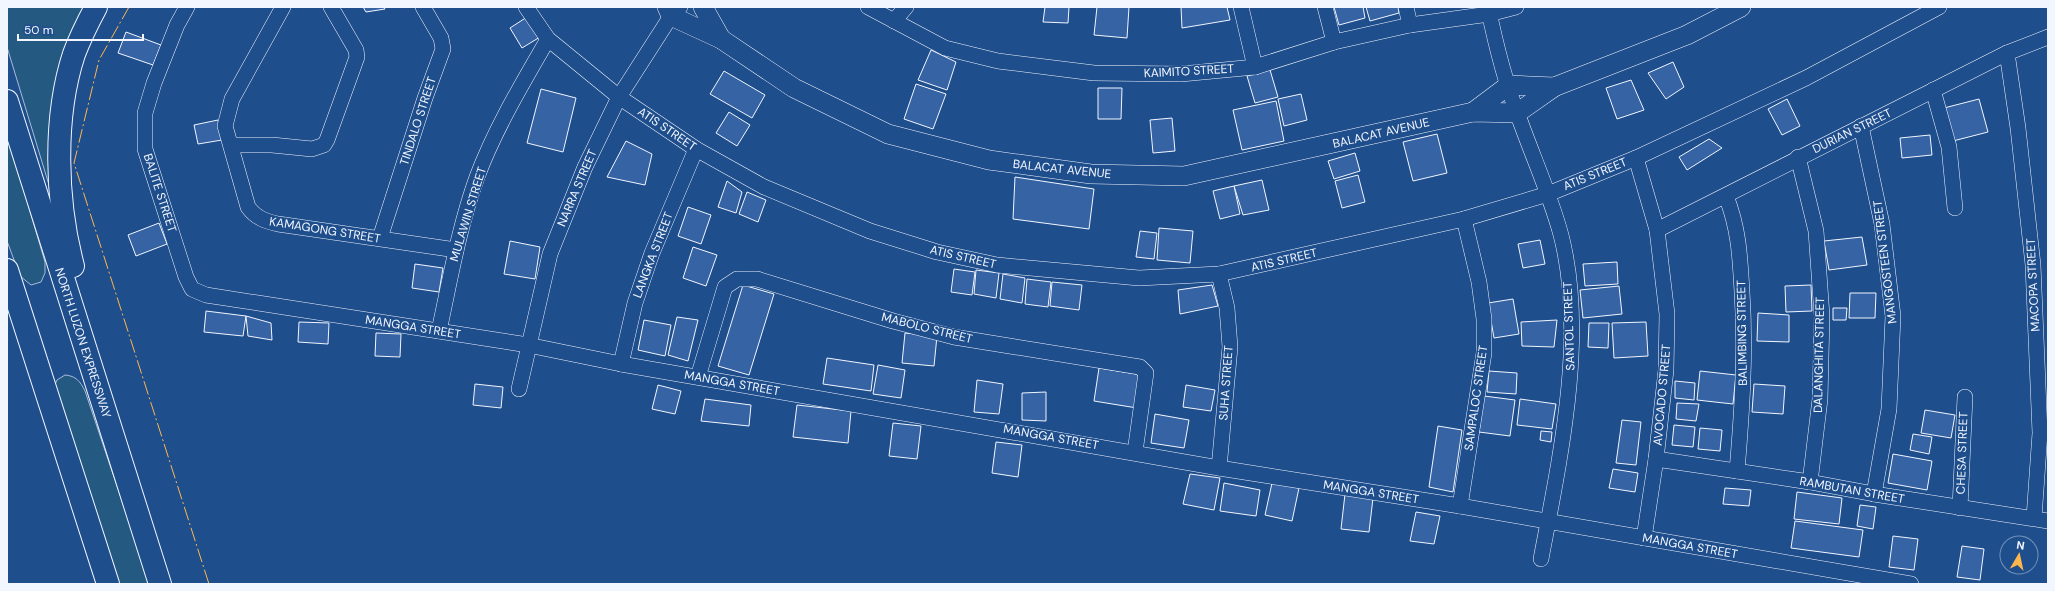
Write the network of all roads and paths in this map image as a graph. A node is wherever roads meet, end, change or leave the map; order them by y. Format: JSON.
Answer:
{"nodes":[{"id":1,"x":96,"y":7,"type":"edge"},
{"id":2,"x":187,"y":7,"type":"edge"},
{"id":3,"x":283,"y":7,"type":"edge"},
{"id":4,"x":331,"y":7,"type":"edge"},
{"id":5,"x":423,"y":7,"type":"edge"},
{"id":6,"x":526,"y":7,"type":"edge"},
{"id":7,"x":704,"y":7,"type":"edge"},
{"id":8,"x":868,"y":7,"type":"edge"},
{"id":9,"x":906,"y":7,"type":"edge"},
{"id":10,"x":1242,"y":7,"type":"edge"},
{"id":11,"x":1325,"y":7,"type":"edge"},
{"id":12,"x":1406,"y":7,"type":"edge"},
{"id":13,"x":1516,"y":7,"type":"edge"},
{"id":14,"x":1741,"y":7,"type":"edge"},
{"id":15,"x":1939,"y":7,"type":"edge"},
{"id":16,"x":673,"y":10,"type":"edge"},
{"id":17,"x":1488,"y":10,"type":"edge"},
{"id":18,"x":894,"y":21,"type":"junction"},
{"id":19,"x":1410,"y":25,"type":"junction"},
{"id":20,"x":2048,"y":36,"type":"edge"},
{"id":21,"x":548,"y":39,"type":"junction"},
{"id":22,"x":721,"y":39,"type":"junction"},
{"id":23,"x":1334,"y":42,"type":"junction"},
{"id":24,"x":2007,"y":53,"type":"junction"},
{"id":25,"x":1255,"y":68,"type":"junction"},
{"id":26,"x":1509,"y":85,"type":"junction"},
{"id":27,"x":1554,"y":87,"type":"junction"},
{"id":28,"x":1933,"y":90,"type":"junction"},
{"id":29,"x":619,"y":97,"type":"junction"},
{"id":30,"x":7,"y":101,"type":"edge"},
{"id":31,"x":1473,"y":112,"type":"junction"},
{"id":32,"x":1517,"y":113,"type":"junction"},
{"id":33,"x":1861,"y":126,"type":"junction"},
{"id":34,"x":231,"y":145,"type":"junction"},
{"id":35,"x":696,"y":149,"type":"junction"},
{"id":36,"x":1798,"y":157,"type":"junction"},
{"id":37,"x":1636,"y":158,"type":"junction"},
{"id":38,"x":1548,"y":194,"type":"junction"},
{"id":39,"x":1726,"y":196,"type":"junction"},
{"id":40,"x":1955,"y":208,"type":"dead end"},
{"id":41,"x":1464,"y":219,"type":"junction"},
{"id":42,"x":1657,"y":230,"type":"junction"},
{"id":43,"x":380,"y":238,"type":"junction"},
{"id":44,"x":456,"y":250,"type":"junction"},
{"id":45,"x":7,"y":270,"type":"edge"},
{"id":46,"x":1219,"y":274,"type":"junction"},
{"id":47,"x":192,"y":289,"type":"joint"},
{"id":48,"x":72,"y":309,"type":"junction"},
{"id":49,"x":439,"y":331,"type":"junction"},
{"id":50,"x":528,"y":345,"type":"junction"},
{"id":51,"x":621,"y":364,"type":"junction"},
{"id":52,"x":698,"y":377,"type":"junction"},
{"id":53,"x":519,"y":389,"type":"dead end"},
{"id":54,"x":1964,"y":397,"type":"dead end"},
{"id":55,"x":1135,"y":452,"type":"junction"},
{"id":56,"x":1656,"y":459,"type":"junction"},
{"id":57,"x":1219,"y":468,"type":"junction"},
{"id":58,"x":1737,"y":471,"type":"junction"},
{"id":59,"x":1810,"y":482,"type":"junction"},
{"id":60,"x":1874,"y":494,"type":"junction"},
{"id":61,"x":1460,"y":506,"type":"junction"},
{"id":62,"x":1960,"y":508,"type":"junction"},
{"id":63,"x":2041,"y":520,"type":"edge"},
{"id":64,"x":1548,"y":521,"type":"junction"},
{"id":65,"x":1644,"y":538,"type":"junction"},
{"id":66,"x":1541,"y":559,"type":"dead end"},
{"id":67,"x":108,"y":584,"type":"edge"},
{"id":68,"x":160,"y":584,"type":"edge"},
{"id":69,"x":1911,"y":584,"type":"edge"}],
"edges":[{"from":1,"to":48,"type":"highway"},
{"from":2,"to":47,"type":"street","name":"BALITE STREET"},
{"from":3,"to":34,"type":"street","name":"KAMAGONG STREET"},
{"from":4,"to":34,"type":"street"},
{"from":5,"to":43,"type":"street","name":"TINDALO STREET"},
{"from":6,"to":21,"type":"street","name":"ATIS STREET"},
{"from":7,"to":22,"type":"street","name":"BALACAT AVENUE"},
{"from":8,"to":18,"type":"street","name":"KAIMITO STREET"},
{"from":9,"to":18,"type":"street"},
{"from":10,"to":25,"type":"street"},
{"from":11,"to":23,"type":"street"},
{"from":12,"to":19,"type":"street"},
{"from":13,"to":17,"type":"street","name":"KAIMITO STREET"},
{"from":14,"to":27,"type":"street"},
{"from":15,"to":37,"type":"street","name":"ATIS STREET"},
{"from":16,"to":22,"type":"street","name":"BALACAT AVENUE"},
{"from":16,"to":29,"type":"street","name":"NARRA STREET"},
{"from":17,"to":19,"type":"street","name":"KAIMITO STREET"},
{"from":17,"to":26,"type":"street","name":"SANTOL STREET"},
{"from":18,"to":25,"type":"street","name":"KAIMITO STREET"},
{"from":19,"to":23,"type":"street","name":"KAIMITO STREET"},
{"from":20,"to":24,"type":"street","name":"DURIAN STREET"},
{"from":21,"to":29,"type":"street","name":"ATIS STREET"},
{"from":21,"to":44,"type":"street","name":"MULAWIN STREET"},
{"from":22,"to":31,"type":"street","name":"BALACAT AVENUE"},
{"from":23,"to":25,"type":"street","name":"KAIMITO STREET"},
{"from":24,"to":28,"type":"street","name":"DURIAN STREET"},
{"from":24,"to":63,"type":"street","name":"MACOPA STREET"},
{"from":26,"to":27,"type":"street"},
{"from":26,"to":31,"type":"street","name":"BALACAT AVENUE"},
{"from":26,"to":32,"type":"street","name":"SANTOL STREET"},
{"from":27,"to":32,"type":"street"},
{"from":28,"to":33,"type":"street","name":"DURIAN STREET"},
{"from":28,"to":40,"type":"street"},
{"from":29,"to":35,"type":"street","name":"ATIS STREET"},
{"from":29,"to":50,"type":"street","name":"NARRA STREET"},
{"from":30,"to":48,"type":"highway","name":"NORTH LUZON EXPRESSWAY"},
{"from":31,"to":32,"type":"street","name":"BALACAT AVENUE"},
{"from":32,"to":38,"type":"street","name":"SANTOL STREET"},
{"from":33,"to":36,"type":"street","name":"DURIAN STREET"},
{"from":33,"to":60,"type":"street","name":"MANGOSTEEN STREET"},
{"from":34,"to":43,"type":"street","name":"KAMAGONG STREET"},
{"from":35,"to":46,"type":"street","name":"ATIS STREET"},
{"from":35,"to":51,"type":"street","name":"LANGKA STREET"},
{"from":36,"to":39,"type":"street","name":"DURIAN STREET"},
{"from":36,"to":59,"type":"street","name":"DALANGHITA STREET"},
{"from":37,"to":38,"type":"street","name":"ATIS STREET"},
{"from":37,"to":42,"type":"street","name":"AVOCADO STREET"},
{"from":38,"to":41,"type":"street","name":"ATIS STREET"},
{"from":38,"to":64,"type":"street","name":"SANTOL STREET"},
{"from":39,"to":42,"type":"street","name":"DURIAN STREET"},
{"from":39,"to":58,"type":"street","name":"BALIMBING STREET"},
{"from":41,"to":46,"type":"street","name":"ATIS STREET"},
{"from":41,"to":61,"type":"street","name":"SAMPALOC STREET"},
{"from":42,"to":56,"type":"street","name":"AVOCADO STREET"},
{"from":43,"to":44,"type":"street","name":"KAMAGONG STREET"},
{"from":44,"to":49,"type":"street","name":"MULAWIN STREET"},
{"from":45,"to":67,"type":"highway"},
{"from":46,"to":57,"type":"street","name":"SUHA STREET"},
{"from":47,"to":49,"type":"street","name":"MANGGA STREET"},
{"from":48,"to":68,"type":"highway","name":"NORTH LUZON EXPRESSWAY"},
{"from":49,"to":50,"type":"street","name":"MANGGA STREET"},
{"from":50,"to":51,"type":"street","name":"MANGGA STREET"},
{"from":50,"to":53,"type":"street","name":"NARRA STREET"},
{"from":51,"to":52,"type":"street","name":"MANGGA STREET"},
{"from":52,"to":55,"type":"street","name":"MANGGA STREET"},
{"from":52,"to":55,"type":"street","name":"MABOLO STREET"},
{"from":54,"to":62,"type":"street","name":"CHESA STREET"},
{"from":55,"to":57,"type":"street","name":"MANGGA STREET"},
{"from":56,"to":58,"type":"street","name":"RAMBUTAN STREET"},
{"from":56,"to":65,"type":"street","name":"AVOCADO STREET"},
{"from":57,"to":61,"type":"street","name":"MANGGA STREET"},
{"from":58,"to":59,"type":"street","name":"RAMBUTAN STREET"},
{"from":59,"to":60,"type":"street","name":"RAMBUTAN STREET"},
{"from":60,"to":62,"type":"street","name":"RAMBUTAN STREET"},
{"from":61,"to":64,"type":"street","name":"MANGGA STREET"},
{"from":62,"to":63,"type":"street","name":"RAMBUTAN STREET"},
{"from":64,"to":65,"type":"street","name":"MANGGA STREET"},
{"from":64,"to":66,"type":"street","name":"SANTOL STREET"},
{"from":65,"to":69,"type":"street","name":"MANGGA STREET"}]}
